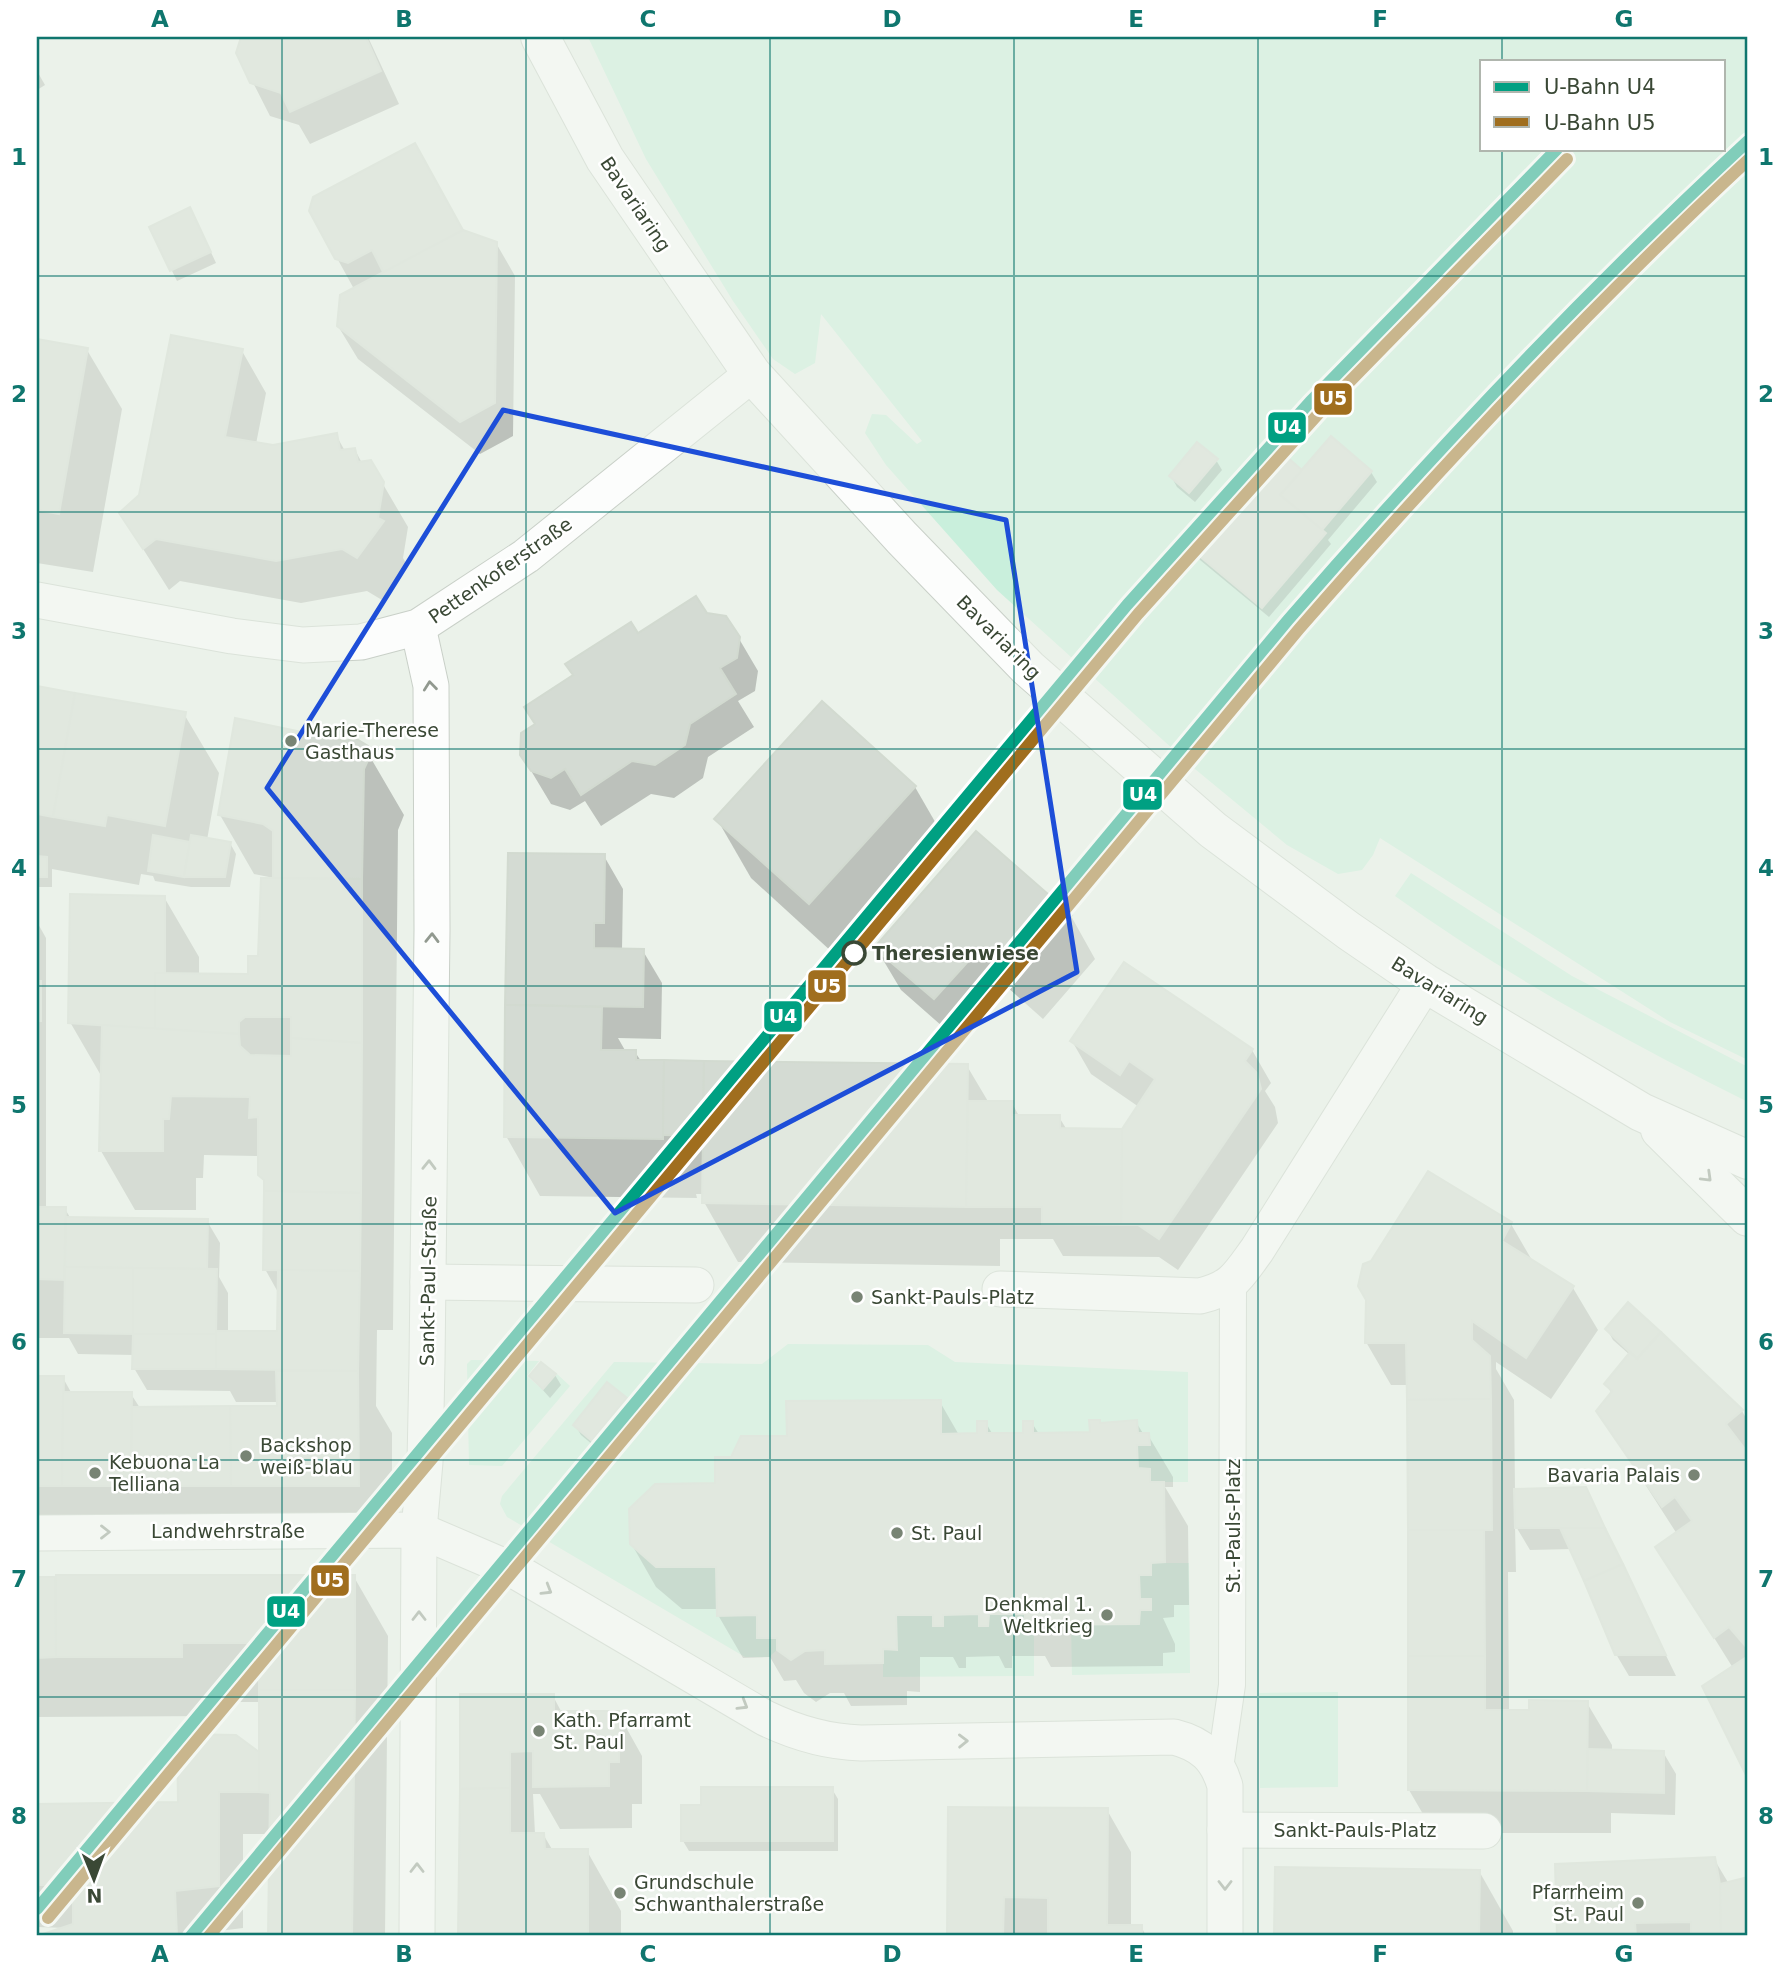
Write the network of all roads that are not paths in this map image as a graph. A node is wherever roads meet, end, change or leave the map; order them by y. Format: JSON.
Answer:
{"nodes":[{"id":1,"x":540,"y":37,"type":"edge"},
{"id":2,"x":752,"y":374,"type":"junction"},
{"id":3,"x":37,"y":600,"type":"edge"},
{"id":4,"x":418,"y":627,"type":"junction"},
{"id":5,"x":1425,"y":983,"type":"junction"},
{"id":6,"x":1642,"y":1112,"type":"junction"},
{"id":7,"x":1748,"y":1160,"type":"edge"},
{"id":8,"x":1748,"y":1217,"type":"edge"},
{"id":9,"x":428,"y":1282,"type":"junction"},
{"id":10,"x":1233,"y":1283,"type":"junction"},
{"id":11,"x":696,"y":1285,"type":"dead end"},
{"id":12,"x":1000,"y":1289,"type":"dead end"},
{"id":13,"x":419,"y":1530,"type":"junction"},
{"id":14,"x":37,"y":1533,"type":"edge"},
{"id":15,"x":1220,"y":1768,"type":"junction"},
{"id":16,"x":1226,"y":1830,"type":"junction"},
{"id":17,"x":1484,"y":1831,"type":"dead end"},
{"id":18,"x":417,"y":1936,"type":"edge"},
{"id":19,"x":1225,"y":1936,"type":"edge"}],
"edges":[{"from":1,"to":2,"type":"street","name":"Bavariaring"},
{"from":2,"to":4,"type":"street","name":"Pettenkoferstraße"},
{"from":2,"to":5,"type":"street","name":"Bavariaring"},
{"from":3,"to":4,"type":"street","name":"Pettenkoferstraße"},
{"from":9,"to":4,"type":"street","name":"Sankt-Paul-Straße","one_way":true},
{"from":5,"to":6,"type":"street","name":"Bavariaring"},
{"from":5,"to":10,"type":"street"},
{"from":6,"to":7,"type":"street","name":"Bavariaring"},
{"from":6,"to":8,"type":"street","name":"Bavariaring","one_way":true},
{"from":9,"to":11,"type":"street"},
{"from":9,"to":13,"type":"street","name":"Sankt-Paul-Straße"},
{"from":10,"to":12,"type":"street"},
{"from":10,"to":15,"type":"street","name":"St.-Pauls-Platz"},
{"from":14,"to":13,"type":"street","name":"Landwehrstraße","one_way":true},
{"from":13,"to":15,"type":"street","one_way":true},
{"from":18,"to":13,"type":"street","name":"Sankt-Paul-Straße","one_way":true},
{"from":15,"to":16,"type":"street"},
{"from":16,"to":17,"type":"street","name":"Sankt-Pauls-Platz"},
{"from":16,"to":19,"type":"street","one_way":true}]}
